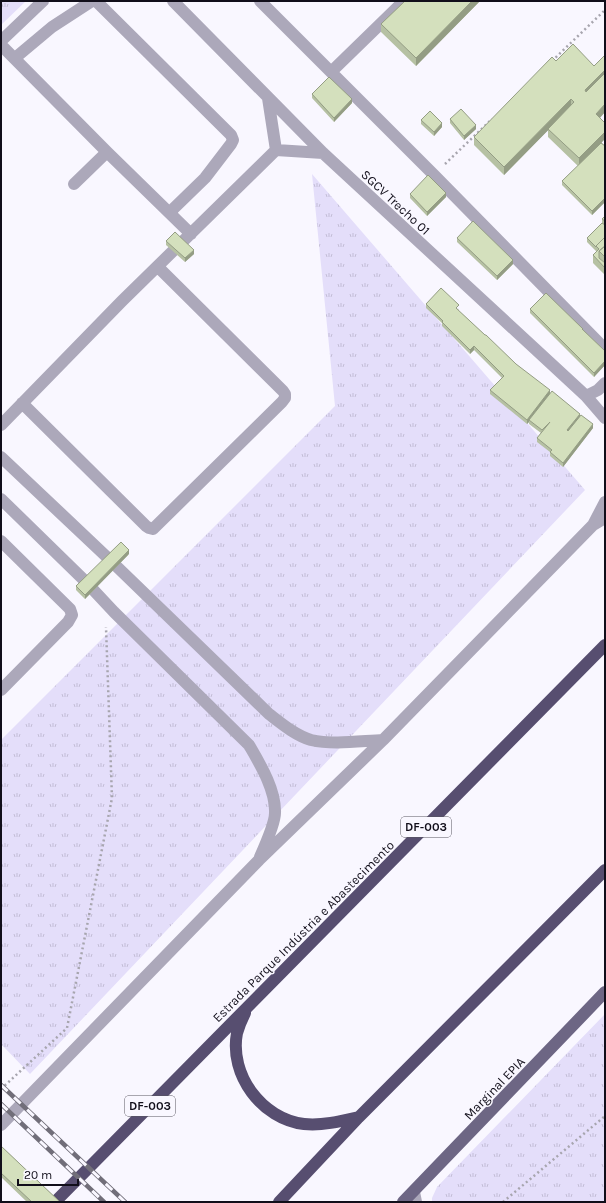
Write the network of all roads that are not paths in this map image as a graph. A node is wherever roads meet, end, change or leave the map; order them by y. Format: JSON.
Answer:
{"nodes":[{"id":1,"x":43,"y":1,"type":"edge"},
{"id":2,"x":92,"y":1,"type":"edge"},
{"id":3,"x":96,"y":1,"type":"edge"},
{"id":4,"x":173,"y":1,"type":"edge"},
{"id":5,"x":260,"y":1,"type":"edge"},
{"id":6,"x":404,"y":1,"type":"edge"},
{"id":7,"x":1,"y":40,"type":"edge"},
{"id":8,"x":1,"y":45,"type":"edge"},
{"id":9,"x":15,"y":58,"type":"junction"},
{"id":10,"x":331,"y":72,"type":"junction"},
{"id":11,"x":268,"y":98,"type":"junction"},
{"id":12,"x":276,"y":150,"type":"junction"},
{"id":13,"x":106,"y":152,"type":"junction"},
{"id":14,"x":323,"y":153,"type":"junction"},
{"id":15,"x":74,"y":184,"type":"dead end"},
{"id":16,"x":170,"y":212,"type":"junction"},
{"id":17,"x":191,"y":234,"type":"junction"},
{"id":18,"x":158,"y":267,"type":"junction"},
{"id":19,"x":605,"y":349,"type":"edge"},
{"id":20,"x":605,"y":383,"type":"edge"},
{"id":21,"x":586,"y":396,"type":"junction"},
{"id":22,"x":22,"y":403,"type":"junction"},
{"id":23,"x":605,"y":418,"type":"edge"},
{"id":24,"x":1,"y":425,"type":"edge"},
{"id":25,"x":1,"y":456,"type":"edge"},
{"id":26,"x":1,"y":500,"type":"edge"},
{"id":27,"x":605,"y":502,"type":"edge"},
{"id":28,"x":605,"y":518,"type":"edge"},
{"id":29,"x":593,"y":525,"type":"junction"},
{"id":30,"x":1,"y":541,"type":"edge"},
{"id":31,"x":605,"y":644,"type":"edge"},
{"id":32,"x":1,"y":690,"type":"edge"},
{"id":33,"x":383,"y":740,"type":"junction"},
{"id":34,"x":259,"y":860,"type":"junction"},
{"id":35,"x":605,"y":870,"type":"edge"},
{"id":36,"x":605,"y":992,"type":"edge"},
{"id":37,"x":246,"y":1009,"type":"junction"},
{"id":38,"x":359,"y":1118,"type":"junction"},
{"id":39,"x":1,"y":1125,"type":"edge"},
{"id":40,"x":415,"y":1197,"type":"edge"},
{"id":41,"x":55,"y":1202,"type":"edge"},
{"id":42,"x":279,"y":1202,"type":"edge"},
{"id":43,"x":403,"y":1202,"type":"edge"}],
"edges":[{"from":1,"to":7,"type":"street"},
{"from":2,"to":9,"type":"street"},
{"from":3,"to":16,"type":"street"},
{"from":4,"to":11,"type":"street","name":"SGCV Trecho 01"},
{"from":5,"to":10,"type":"street"},
{"from":6,"to":10,"type":"street"},
{"from":8,"to":9,"type":"street"},
{"from":9,"to":13,"type":"street"},
{"from":10,"to":19,"type":"street"},
{"from":11,"to":12,"type":"street"},
{"from":11,"to":14,"type":"street","name":"SGCV Trecho 01"},
{"from":12,"to":14,"type":"street"},
{"from":12,"to":17,"type":"street"},
{"from":13,"to":15,"type":"street"},
{"from":13,"to":16,"type":"street"},
{"from":14,"to":21,"type":"street","name":"SGCV Trecho 01"},
{"from":16,"to":17,"type":"street"},
{"from":17,"to":18,"type":"street"},
{"from":18,"to":22,"type":"street"},
{"from":18,"to":22,"type":"street"},
{"from":20,"to":21,"type":"street"},
{"from":21,"to":23,"type":"street","name":"SGCV Trecho 01"},
{"from":22,"to":24,"type":"street"},
{"from":25,"to":33,"type":"street"},
{"from":26,"to":34,"type":"street"},
{"from":27,"to":29,"type":"street"},
{"from":28,"to":29,"type":"street"},
{"from":29,"to":33,"type":"street"},
{"from":30,"to":32,"type":"street"},
{"from":31,"to":37,"type":"highway","name":"Estrada Parque Indústria e Abastecimento","number":"DF-003"},
{"from":33,"to":34,"type":"street"},
{"from":34,"to":39,"type":"street"},
{"from":35,"to":38,"type":"highway"},
{"from":36,"to":40,"type":"main road","name":"Marginal EPIA"},
{"from":37,"to":38,"type":"highway"},
{"from":37,"to":41,"type":"highway","name":"Estrada Parque Indústria e Abastecimento","number":"DF-003"},
{"from":38,"to":42,"type":"highway"},
{"from":40,"to":43,"type":"main road","name":"Marginal EPIA"}]}
